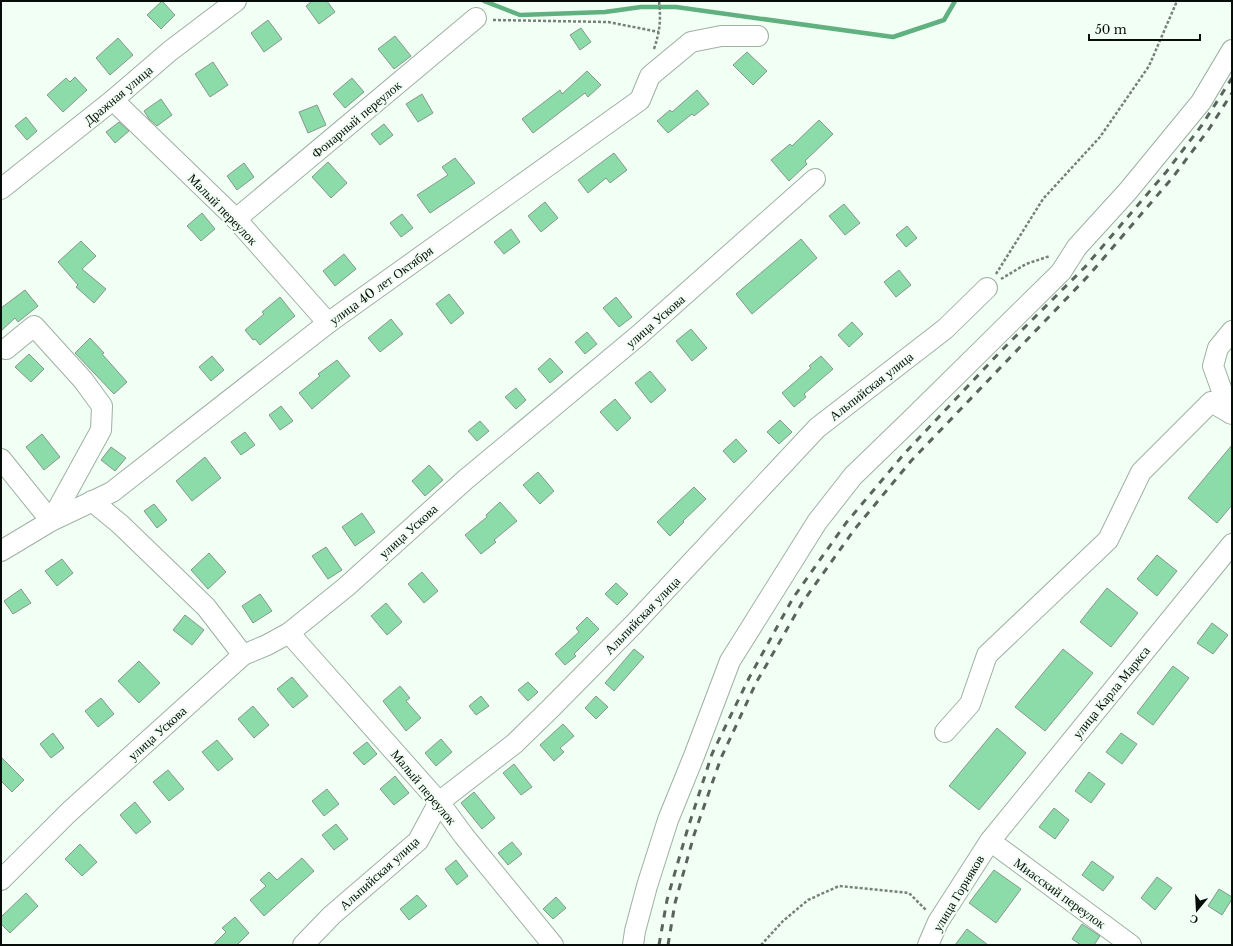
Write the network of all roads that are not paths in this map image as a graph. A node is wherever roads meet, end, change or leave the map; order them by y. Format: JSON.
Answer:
{"nodes":[{"id":1,"x":236,"y":1,"type":"edge"},
{"id":2,"x":476,"y":18,"type":"road end"},
{"id":3,"x":758,"y":36,"type":"dead end"},
{"id":4,"x":1232,"y":50,"type":"edge"},
{"id":5,"x":113,"y":100,"type":"junction"},
{"id":6,"x":815,"y":179,"type":"dead end"},
{"id":7,"x":1,"y":189,"type":"edge"},
{"id":8,"x":236,"y":219,"type":"junction"},
{"id":9,"x":987,"y":288,"type":"road end"},
{"id":10,"x":328,"y":323,"type":"junction"},
{"id":11,"x":1232,"y":331,"type":"edge"},
{"id":12,"x":6,"y":350,"type":"dead end"},
{"id":13,"x":1231,"y":414,"type":"edge"},
{"id":14,"x":1,"y":459,"type":"edge"},
{"id":15,"x":92,"y":501,"type":"junction"},
{"id":16,"x":51,"y":521,"type":"junction"},
{"id":17,"x":1232,"y":544,"type":"edge"},
{"id":18,"x":1,"y":551,"type":"edge"},
{"id":19,"x":289,"y":632,"type":"junction"},
{"id":20,"x":243,"y":655,"type":"junction"},
{"id":21,"x":945,"y":732,"type":"dead end"},
{"id":22,"x":439,"y":802,"type":"junction"},
{"id":23,"x":990,"y":841,"type":"junction"},
{"id":24,"x":1,"y":880,"type":"edge"},
{"id":25,"x":303,"y":945,"type":"edge"},
{"id":26,"x":553,"y":945,"type":"edge"},
{"id":27,"x":633,"y":945,"type":"edge"},
{"id":28,"x":928,"y":945,"type":"edge"},
{"id":29,"x":1131,"y":945,"type":"edge"}],
"edges":[{"from":1,"to":5,"type":"street","name":"Дражная улица"},
{"from":2,"to":8,"type":"street","name":"Фонарный переулок"},
{"from":3,"to":10,"type":"street","name":"улица 40 лет Октября"},
{"from":4,"to":27,"type":"street"},
{"from":5,"to":7,"type":"street","name":"Дражная улица"},
{"from":5,"to":8,"type":"street","name":"Малый переулок"},
{"from":6,"to":19,"type":"street","name":"улица Ускова"},
{"from":8,"to":10,"type":"street","name":"Малый переулок"},
{"from":9,"to":22,"type":"street","name":"Альпийская улица"},
{"from":10,"to":15,"type":"street","name":"улица 40 лет Октября"},
{"from":11,"to":13,"type":"street"},
{"from":12,"to":16,"type":"street"},
{"from":13,"to":21,"type":"street"},
{"from":14,"to":16,"type":"street"},
{"from":15,"to":16,"type":"street","name":"улица 40 лет Октября"},
{"from":15,"to":20,"type":"street"},
{"from":16,"to":18,"type":"street","name":"улица 40 лет Октября"},
{"from":17,"to":23,"type":"street","name":"улица Карла Маркса"},
{"from":19,"to":20,"type":"street","name":"улица Ускова"},
{"from":19,"to":22,"type":"street","name":"Малый переулок"},
{"from":20,"to":24,"type":"street","name":"улица Ускова"},
{"from":22,"to":25,"type":"street","name":"Альпийская улица"},
{"from":22,"to":26,"type":"street","name":"Малый переулок"},
{"from":23,"to":28,"type":"street","name":"улица Горняков"},
{"from":23,"to":29,"type":"street","name":"Миасский переулок"}]}
